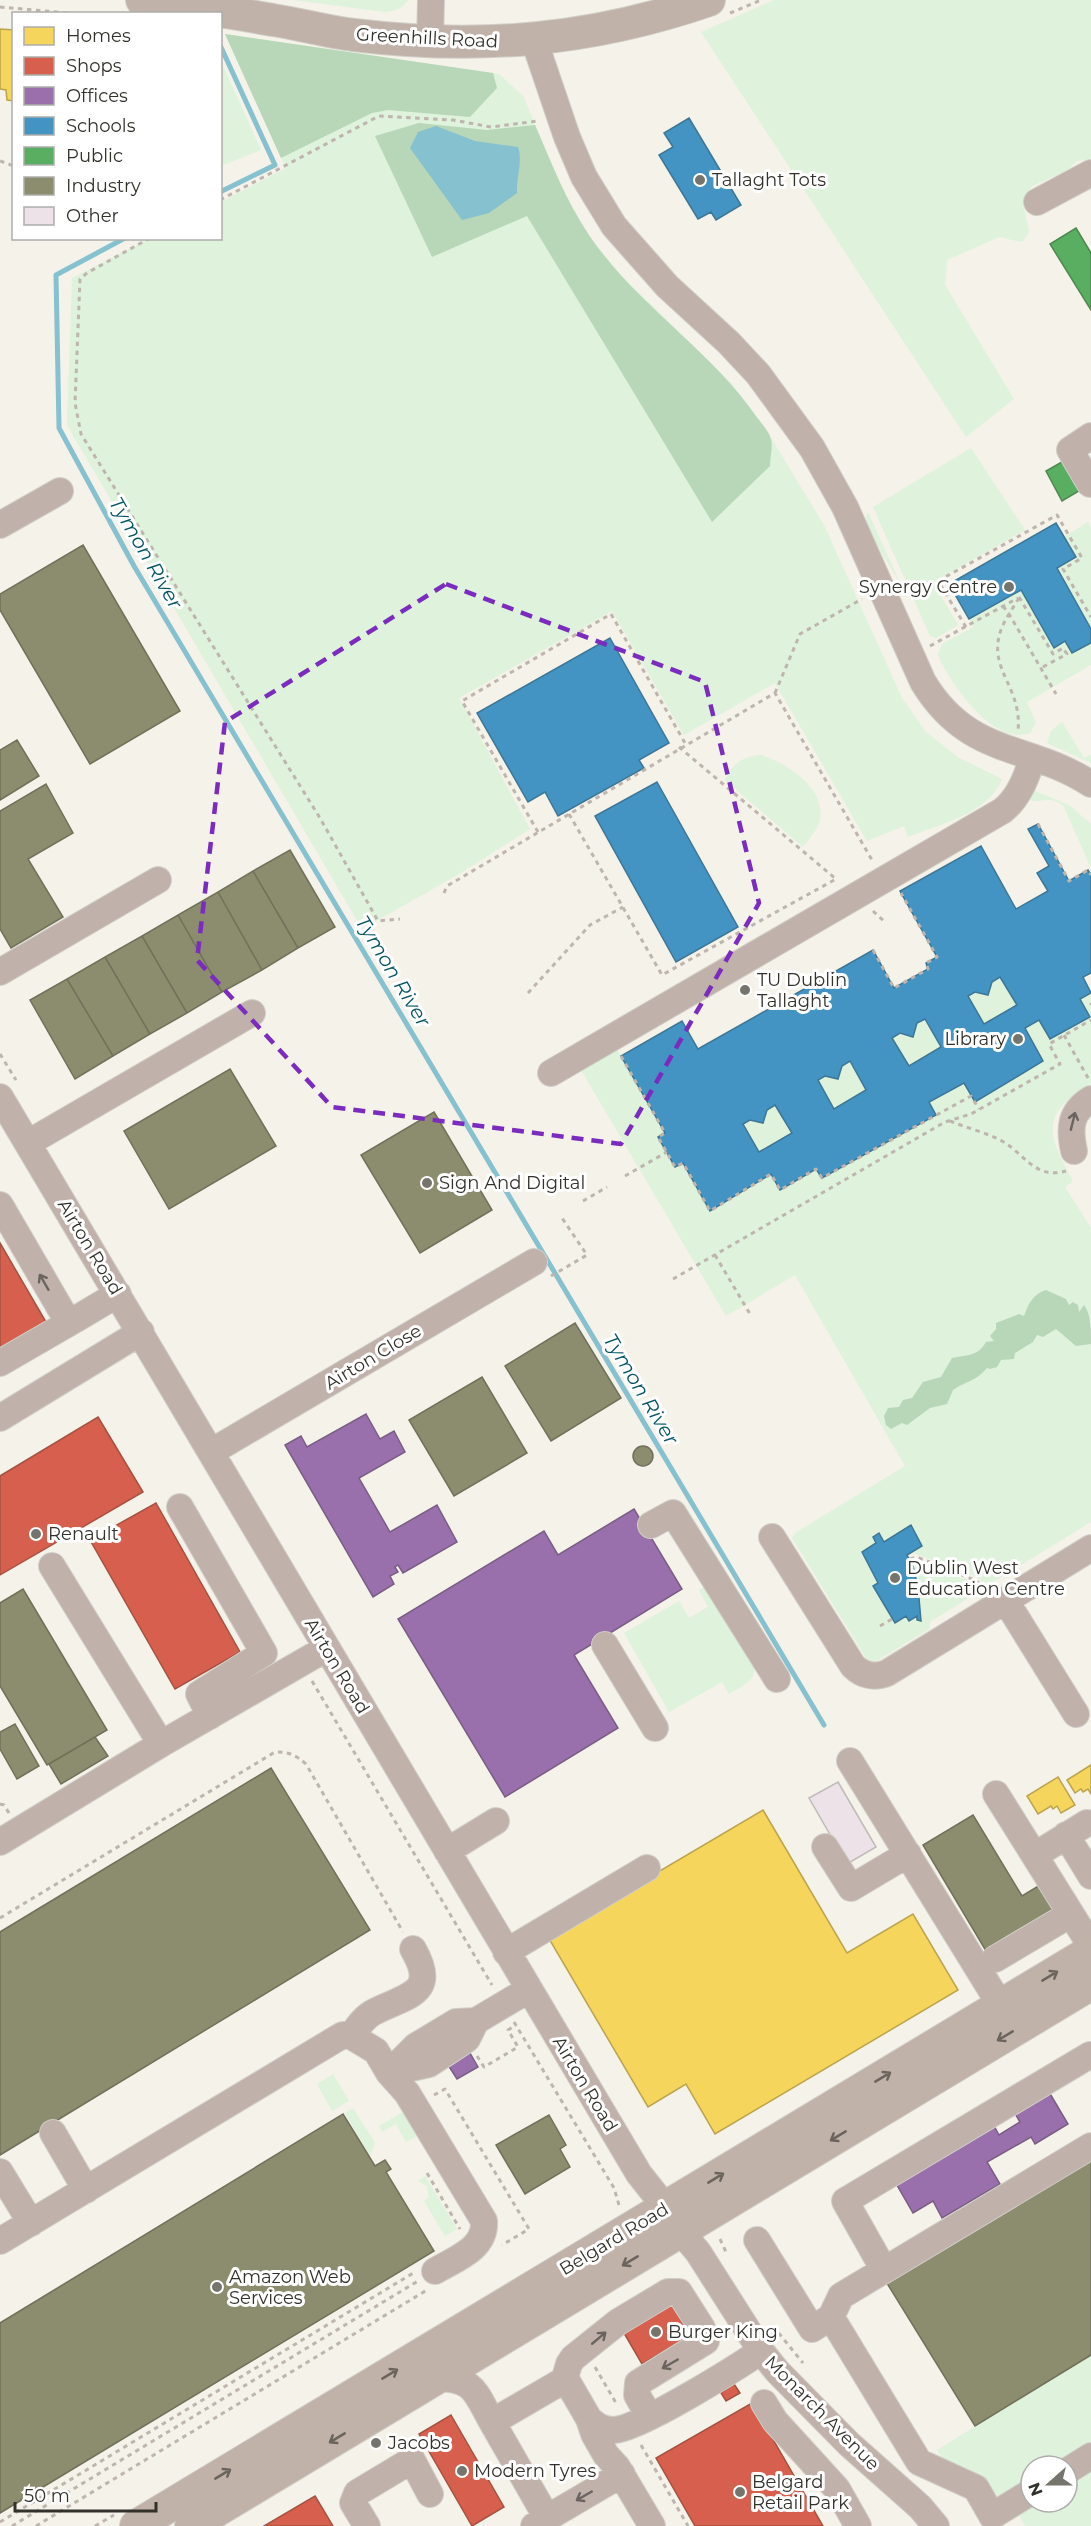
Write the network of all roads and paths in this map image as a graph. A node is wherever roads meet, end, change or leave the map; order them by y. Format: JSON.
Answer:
{"nodes":[{"id":1,"x":142,"y":0,"type":"edge"},
{"id":2,"x":430,"y":0,"type":"edge"},
{"id":3,"x":710,"y":0,"type":"edge"},
{"id":4,"x":0,"y":7,"type":"edge"},
{"id":5,"x":56,"y":12,"type":"edge"},
{"id":6,"x":534,"y":40,"type":"junction"},
{"id":7,"x":430,"y":41,"type":"junction"},
{"id":8,"x":536,"y":111,"type":"dead end"},
{"id":9,"x":540,"y":120,"type":"junction"},
{"id":10,"x":543,"y":129,"type":"dead end"},
{"id":11,"x":1091,"y":173,"type":"edge"},
{"id":12,"x":222,"y":199,"type":"edge"},
{"id":13,"x":1037,"y":202,"type":"dead end"},
{"id":14,"x":146,"y":240,"type":"edge"},
{"id":15,"x":1091,"y":436,"type":"edge"},
{"id":16,"x":1090,"y":484,"type":"edge"},
{"id":17,"x":60,"y":491,"type":"dead end"},
{"id":18,"x":0,"y":525,"type":"edge"},
{"id":19,"x":882,"y":590,"type":"junction"},
{"id":20,"x":1019,"y":597,"type":"junction"},
{"id":21,"x":1004,"y":606,"type":"junction"},
{"id":22,"x":1008,"y":614,"type":"junction"},
{"id":23,"x":1091,"y":617,"type":"edge"},
{"id":24,"x":966,"y":627,"type":"junction"},
{"id":25,"x":926,"y":636,"type":"dead end"},
{"id":26,"x":930,"y":646,"type":"junction"},
{"id":27,"x":934,"y":655,"type":"dead end"},
{"id":28,"x":1041,"y":668,"type":"junction"},
{"id":29,"x":774,"y":693,"type":"junction"},
{"id":30,"x":1056,"y":694,"type":"dead end"},
{"id":31,"x":686,"y":743,"type":"junction"},
{"id":32,"x":679,"y":747,"type":"junction"},
{"id":33,"x":1025,"y":749,"type":"junction"},
{"id":34,"x":1091,"y":784,"type":"edge"},
{"id":35,"x":569,"y":814,"type":"junction"},
{"id":36,"x":1038,"y":824,"type":"dead end"},
{"id":37,"x":538,"y":832,"type":"junction"},
{"id":38,"x":878,"y":869,"type":"dead end"},
{"id":39,"x":1091,"y":875,"type":"edge"},
{"id":40,"x":836,"y":879,"type":"junction"},
{"id":41,"x":158,"y":880,"type":"dead end"},
{"id":42,"x":900,"y":891,"type":"dead end"},
{"id":43,"x":444,"y":893,"type":"dead end"},
{"id":44,"x":856,"y":896,"type":"junction"},
{"id":45,"x":623,"y":908,"type":"junction"},
{"id":46,"x":400,"y":919,"type":"dead end"},
{"id":47,"x":885,"y":922,"type":"dead end"},
{"id":48,"x":873,"y":950,"type":"dead end"},
{"id":49,"x":0,"y":972,"type":"edge"},
{"id":50,"x":528,"y":993,"type":"dead end"},
{"id":51,"x":252,"y":1013,"type":"dead end"},
{"id":52,"x":1091,"y":1020,"type":"edge"},
{"id":53,"x":1064,"y":1035,"type":"junction"},
{"id":54,"x":621,"y":1056,"type":"dead end"},
{"id":55,"x":551,"y":1073,"type":"dead end"},
{"id":56,"x":1091,"y":1091,"type":"edge"},
{"id":57,"x":0,"y":1097,"type":"edge"},
{"id":58,"x":979,"y":1109,"type":"junction"},
{"id":59,"x":950,"y":1121,"type":"junction"},
{"id":60,"x":28,"y":1143,"type":"junction"},
{"id":61,"x":667,"y":1152,"type":"junction"},
{"id":62,"x":1072,"y":1160,"type":"joint"},
{"id":63,"x":626,"y":1176,"type":"dead end"},
{"id":64,"x":607,"y":1187,"type":"dead end"},
{"id":65,"x":583,"y":1201,"type":"dead end"},
{"id":66,"x":0,"y":1205,"type":"edge"},
{"id":67,"x":562,"y":1218,"type":"dead end"},
{"id":68,"x":715,"y":1255,"type":"junction"},
{"id":69,"x":541,"y":1270,"type":"joint"},
{"id":70,"x":674,"y":1280,"type":"dead end"},
{"id":71,"x":118,"y":1294,"type":"junction"},
{"id":72,"x":750,"y":1314,"type":"dead end"},
{"id":73,"x":76,"y":1319,"type":"junction"},
{"id":74,"x":141,"y":1332,"type":"junction"},
{"id":75,"x":0,"y":1363,"type":"edge"},
{"id":76,"x":0,"y":1419,"type":"edge"},
{"id":77,"x":211,"y":1452,"type":"junction"},
{"id":78,"x":180,"y":1507,"type":"dead end"},
{"id":79,"x":651,"y":1525,"type":"dead end"},
{"id":80,"x":772,"y":1536,"type":"dead end"},
{"id":81,"x":1091,"y":1548,"type":"edge"},
{"id":82,"x":910,"y":1559,"type":"dead end"},
{"id":83,"x":52,"y":1566,"type":"dead end"},
{"id":84,"x":995,"y":1597,"type":"junction"},
{"id":85,"x":892,"y":1619,"type":"dead end"},
{"id":86,"x":880,"y":1626,"type":"dead end"},
{"id":87,"x":605,"y":1646,"type":"dead end"},
{"id":88,"x":327,"y":1648,"type":"junction"},
{"id":89,"x":311,"y":1679,"type":"dead end"},
{"id":90,"x":777,"y":1679,"type":"dead end"},
{"id":91,"x":1076,"y":1714,"type":"dead end"},
{"id":92,"x":210,"y":1716,"type":"junction"},
{"id":93,"x":655,"y":1728,"type":"dead end"},
{"id":94,"x":161,"y":1744,"type":"junction"},
{"id":95,"x":850,"y":1761,"type":"dead end"},
{"id":96,"x":996,"y":1794,"type":"dead end"},
{"id":97,"x":496,"y":1821,"type":"dead end"},
{"id":98,"x":0,"y":1842,"type":"edge"},
{"id":99,"x":825,"y":1847,"type":"dead end"},
{"id":100,"x":1045,"y":1849,"type":"dead end"},
{"id":101,"x":447,"y":1851,"type":"junction"},
{"id":102,"x":908,"y":1854,"type":"junction"},
{"id":103,"x":647,"y":1868,"type":"dead end"},
{"id":104,"x":1091,"y":1876,"type":"edge"},
{"id":105,"x":1071,"y":1914,"type":"junction"},
{"id":106,"x":0,"y":1918,"type":"edge"},
{"id":107,"x":1091,"y":1946,"type":"edge"},
{"id":108,"x":413,"y":1949,"type":"joint"},
{"id":109,"x":1091,"y":1951,"type":"edge"},
{"id":110,"x":506,"y":1952,"type":"junction"},
{"id":111,"x":995,"y":1959,"type":"dead end"},
{"id":112,"x":1091,"y":1984,"type":"edge"},
{"id":113,"x":528,"y":1990,"type":"junction"},
{"id":114,"x":504,"y":2004,"type":"junction"},
{"id":115,"x":1001,"y":2006,"type":"junction"},
{"id":116,"x":351,"y":2036,"type":"junction"},
{"id":117,"x":1090,"y":2055,"type":"edge"},
{"id":118,"x":389,"y":2073,"type":"junction"},
{"id":119,"x":431,"y":2097,"type":"dead end"},
{"id":120,"x":53,"y":2133,"type":"dead end"},
{"id":121,"x":1091,"y":2145,"type":"edge"},
{"id":122,"x":0,"y":2172,"type":"edge"},
{"id":123,"x":427,"y":2173,"type":"dead end"},
{"id":124,"x":86,"y":2190,"type":"junction"},
{"id":125,"x":616,"y":2212,"type":"dead end"},
{"id":126,"x":673,"y":2220,"type":"junction"},
{"id":127,"x":31,"y":2223,"type":"junction"},
{"id":128,"x":454,"y":2235,"type":"dead end"},
{"id":129,"x":720,"y":2239,"type":"dead end"},
{"id":130,"x":757,"y":2240,"type":"dead end"},
{"id":131,"x":0,"y":2241,"type":"edge"},
{"id":132,"x":499,"y":2247,"type":"dead end"},
{"id":133,"x":727,"y":2256,"type":"dead end"},
{"id":134,"x":884,"y":2270,"type":"junction"},
{"id":135,"x":429,"y":2276,"type":"junction"},
{"id":136,"x":831,"y":2317,"type":"junction"},
{"id":137,"x":773,"y":2325,"type":"dead end"},
{"id":138,"x":761,"y":2351,"type":"junction"},
{"id":139,"x":591,"y":2361,"type":"dead end"},
{"id":140,"x":807,"y":2368,"type":"dead end"},
{"id":141,"x":437,"y":2378,"type":"junction"},
{"id":142,"x":564,"y":2381,"type":"junction"},
{"id":143,"x":764,"y":2403,"type":"dead end"},
{"id":144,"x":589,"y":2419,"type":"junction"},
{"id":145,"x":492,"y":2422,"type":"junction"},
{"id":146,"x":634,"y":2422,"type":"junction"},
{"id":147,"x":620,"y":2470,"type":"junction"},
{"id":148,"x":430,"y":2494,"type":"dead end"},
{"id":149,"x":1019,"y":2501,"type":"edge"},
{"id":150,"x":129,"y":2518,"type":"edge"},
{"id":151,"x":991,"y":2521,"type":"edge"},
{"id":152,"x":0,"y":2522,"type":"edge"},
{"id":153,"x":540,"y":2522,"type":"edge"},
{"id":154,"x":12,"y":2526,"type":"edge"},
{"id":155,"x":36,"y":2526,"type":"edge"},
{"id":156,"x":95,"y":2526,"type":"edge"},
{"id":157,"x":191,"y":2526,"type":"edge"},
{"id":158,"x":367,"y":2526,"type":"edge"},
{"id":159,"x":652,"y":2526,"type":"edge"},
{"id":160,"x":688,"y":2526,"type":"edge"},
{"id":161,"x":858,"y":2526,"type":"edge"},
{"id":162,"x":936,"y":2526,"type":"edge"}],
"edges":[{"from":1,"to":7,"type":"main road","name":"Greenhills Road"},
{"from":2,"to":7,"type":"street"},
{"from":3,"to":6,"type":"main road","name":"Greenhills Road"},
{"from":4,"to":5,"type":"path"},
{"from":6,"to":7,"type":"main road","name":"Greenhills Road"},
{"from":6,"to":19,"type":"street"},
{"from":8,"to":9,"type":"path"},
{"from":9,"to":10,"type":"path"},
{"from":9,"to":12,"type":"path"},
{"from":11,"to":13,"type":"street"},
{"from":14,"to":46,"type":"path"},
{"from":15,"to":16,"type":"street"},
{"from":17,"to":18,"type":"street"},
{"from":19,"to":29,"type":"path"},
{"from":19,"to":33,"type":"street"},
{"from":20,"to":21,"type":"path"},
{"from":20,"to":22,"type":"path"},
{"from":20,"to":28,"type":"path"},
{"from":21,"to":22,"type":"path"},
{"from":21,"to":24,"type":"path"},
{"from":22,"to":28,"type":"path"},
{"from":22,"to":33,"type":"path"},
{"from":23,"to":24,"type":"path"},
{"from":24,"to":26,"type":"path"},
{"from":25,"to":26,"type":"path"},
{"from":26,"to":27,"type":"path"},
{"from":28,"to":30,"type":"path"},
{"from":29,"to":31,"type":"path"},
{"from":29,"to":38,"type":"path"},
{"from":31,"to":32,"type":"path"},
{"from":31,"to":37,"type":"path"},
{"from":32,"to":35,"type":"path"},
{"from":32,"to":40,"type":"path"},
{"from":33,"to":34,"type":"street"},
{"from":33,"to":44,"type":"street"},
{"from":35,"to":37,"type":"path"},
{"from":35,"to":45,"type":"path"},
{"from":36,"to":39,"type":"path"},
{"from":37,"to":43,"type":"path"},
{"from":40,"to":44,"type":"path"},
{"from":40,"to":45,"type":"path"},
{"from":41,"to":49,"type":"street"},
{"from":42,"to":48,"type":"path"},
{"from":44,"to":47,"type":"path"},
{"from":44,"to":55,"type":"street"},
{"from":45,"to":50,"type":"path"},
{"from":51,"to":60,"type":"street"},
{"from":52,"to":53,"type":"path"},
{"from":53,"to":56,"type":"path"},
{"from":53,"to":58,"type":"path"},
{"from":54,"to":61,"type":"path"},
{"from":62,"to":56,"type":"street","one_way":true},
{"from":57,"to":60,"type":"street","name":"Airton Road"},
{"from":58,"to":59,"type":"path"},
{"from":58,"to":61,"type":"path"},
{"from":59,"to":62,"type":"path"},
{"from":59,"to":68,"type":"path"},
{"from":60,"to":71,"type":"street","name":"Airton Road"},
{"from":61,"to":63,"type":"path"},
{"from":64,"to":65,"type":"path"},
{"from":73,"to":66,"type":"street","one_way":true},
{"from":67,"to":69,"type":"path"},
{"from":68,"to":70,"type":"path"},
{"from":68,"to":72,"type":"path"},
{"from":69,"to":77,"type":"street","name":"Airton Close"},
{"from":71,"to":73,"type":"street"},
{"from":71,"to":74,"type":"street","name":"Airton Road"},
{"from":73,"to":75,"type":"street"},
{"from":74,"to":76,"type":"street"},
{"from":74,"to":77,"type":"street","name":"Airton Road"},
{"from":77,"to":88,"type":"street","name":"Airton Road"},
{"from":78,"to":92,"type":"street"},
{"from":79,"to":90,"type":"street"},
{"from":80,"to":84,"type":"street"},
{"from":81,"to":84,"type":"street"},
{"from":82,"to":84,"type":"path"},
{"from":83,"to":94,"type":"street"},
{"from":84,"to":91,"type":"street"},
{"from":85,"to":86,"type":"path"},
{"from":87,"to":93,"type":"street"},
{"from":88,"to":92,"type":"street"},
{"from":88,"to":101,"type":"street","name":"Airton Road"},
{"from":89,"to":114,"type":"path"},
{"from":92,"to":94,"type":"street"},
{"from":94,"to":98,"type":"street"},
{"from":95,"to":102,"type":"street"},
{"from":96,"to":105,"type":"street"},
{"from":97,"to":101,"type":"street"},
{"from":99,"to":102,"type":"street"},
{"from":100,"to":104,"type":"street"},
{"from":101,"to":110,"type":"street","name":"Airton Road"},
{"from":102,"to":115,"type":"street"},
{"from":103,"to":110,"type":"street"},
{"from":105,"to":107,"type":"street"},
{"from":105,"to":111,"type":"street"},
{"from":106,"to":108,"type":"path"},
{"from":108,"to":116,"type":"street"},
{"from":115,"to":109,"type":"main road","name":"Belgard Road","one_way":true},
{"from":110,"to":113,"type":"street","name":"Airton Road"},
{"from":112,"to":126,"type":"main road","name":"Belgard Road","one_way":true},
{"from":113,"to":114,"type":"street"},
{"from":113,"to":126,"type":"street","name":"Airton Road"},
{"from":114,"to":118,"type":"street"},
{"from":114,"to":125,"type":"path"},
{"from":126,"to":115,"type":"main road","name":"Belgard Road","one_way":true},
{"from":116,"to":118,"type":"street"},
{"from":116,"to":124,"type":"street"},
{"from":117,"to":134,"type":"street"},
{"from":118,"to":135,"type":"street"},
{"from":119,"to":132,"type":"path"},
{"from":120,"to":124,"type":"street"},
{"from":121,"to":134,"type":"street"},
{"from":122,"to":127,"type":"street"},
{"from":123,"to":128,"type":"path"},
{"from":124,"to":127,"type":"street"},
{"from":126,"to":138,"type":"street","name":"Monarch Avenue"},
{"from":126,"to":141,"type":"main road","name":"Belgard Road","one_way":true},
{"from":150,"to":126,"type":"main road","name":"Belgard Road","one_way":true},
{"from":127,"to":131,"type":"street"},
{"from":129,"to":133,"type":"path"},
{"from":130,"to":136,"type":"street"},
{"from":134,"to":136,"type":"street"},
{"from":135,"to":152,"type":"path"},
{"from":135,"to":154,"type":"path"},
{"from":135,"to":155,"type":"path"},
{"from":136,"to":151,"type":"street"},
{"from":137,"to":140,"type":"path"},
{"from":138,"to":146,"type":"street"},
{"from":138,"to":162,"type":"street","name":"Monarch Avenue"},
{"from":139,"to":146,"type":"path"},
{"from":141,"to":145,"type":"street"},
{"from":141,"to":157,"type":"main road","name":"Belgard Road","one_way":true},
{"from":142,"to":144,"type":"street"},
{"from":142,"to":145,"type":"street"},
{"from":142,"to":146,"type":"street","one_way":true},
{"from":143,"to":161,"type":"street"},
{"from":144,"to":146,"type":"street"},
{"from":144,"to":147,"type":"street"},
{"from":145,"to":153,"type":"street"},
{"from":146,"to":147,"type":"street"},
{"from":146,"to":160,"type":"path"},
{"from":147,"to":153,"type":"street","one_way":true},
{"from":147,"to":159,"type":"street"},
{"from":148,"to":158,"type":"street"},
{"from":149,"to":151,"type":"street"},
{"from":150,"to":156,"type":"path"}]}
